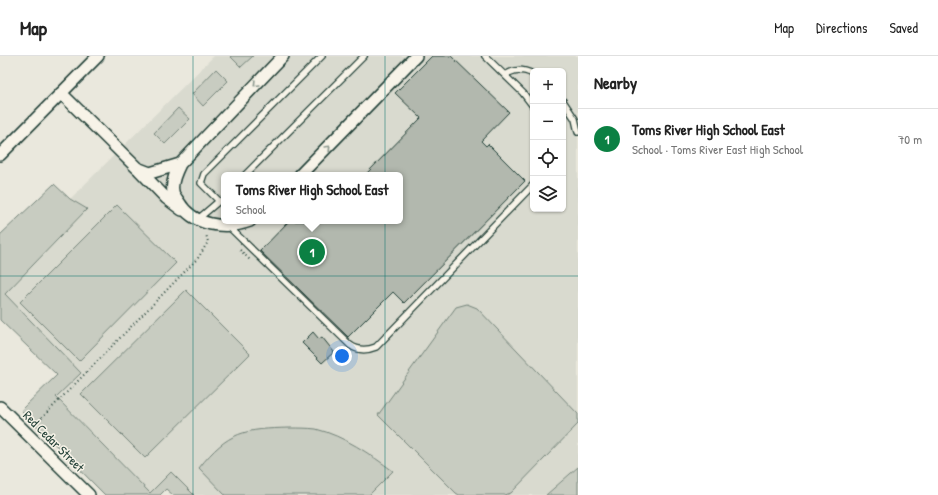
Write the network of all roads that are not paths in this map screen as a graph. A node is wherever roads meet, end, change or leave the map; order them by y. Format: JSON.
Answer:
{"nodes":[{"id":1,"x":98,"y":56,"type":"edge"},
{"id":2,"x":283,"y":56,"type":"edge"},
{"id":3,"x":322,"y":56,"type":"edge"},
{"id":4,"x":364,"y":56,"type":"edge"},
{"id":5,"x":416,"y":56,"type":"edge"},
{"id":6,"x":486,"y":56,"type":"edge"},
{"id":7,"x":530,"y":73,"type":"edge"},
{"id":8,"x":505,"y":75,"type":"junction"},
{"id":9,"x":62,"y":93,"type":"junction"},
{"id":10,"x":532,"y":104,"type":"edge"},
{"id":11,"x":565,"y":104,"type":"edge"},
{"id":12,"x":578,"y":132,"type":"edge"},
{"id":13,"x":0,"y":154,"type":"edge"},
{"id":14,"x":180,"y":164,"type":"junction"},
{"id":15,"x":137,"y":168,"type":"junction"},
{"id":16,"x":248,"y":172,"type":"edge"},
{"id":17,"x":303,"y":172,"type":"edge"},
{"id":18,"x":530,"y":188,"type":"edge"},
{"id":19,"x":219,"y":201,"type":"joint"},
{"id":20,"x":185,"y":211,"type":"junction"},
{"id":21,"x":198,"y":220,"type":"junction"},
{"id":22,"x":237,"y":224,"type":"edge"},
{"id":23,"x":228,"y":226,"type":"junction"},
{"id":24,"x":0,"y":407,"type":"edge"},
{"id":25,"x":89,"y":495,"type":"edge"}],
"edges":[{"from":1,"to":9,"type":"street"},
{"from":2,"to":14,"type":"street","one_way":true},
{"from":3,"to":19,"type":"lane"},
{"from":4,"to":16,"type":"lane"},
{"from":17,"to":5,"type":"street","one_way":true},
{"from":6,"to":8,"type":"lane"},
{"from":7,"to":8,"type":"lane"},
{"from":8,"to":10,"type":"lane"},
{"from":9,"to":13,"type":"street"},
{"from":9,"to":15,"type":"street"},
{"from":11,"to":12,"type":"lane"},
{"from":14,"to":15,"type":"street"},
{"from":14,"to":20,"type":"street"},
{"from":15,"to":20,"type":"street"},
{"from":18,"to":23,"type":"lane"},
{"from":19,"to":21,"type":"lane"},
{"from":20,"to":21,"type":"street"},
{"from":21,"to":23,"type":"street"},
{"from":22,"to":23,"type":"street"},
{"from":24,"to":25,"type":"street","name":"Red Cedar Street"}]}
